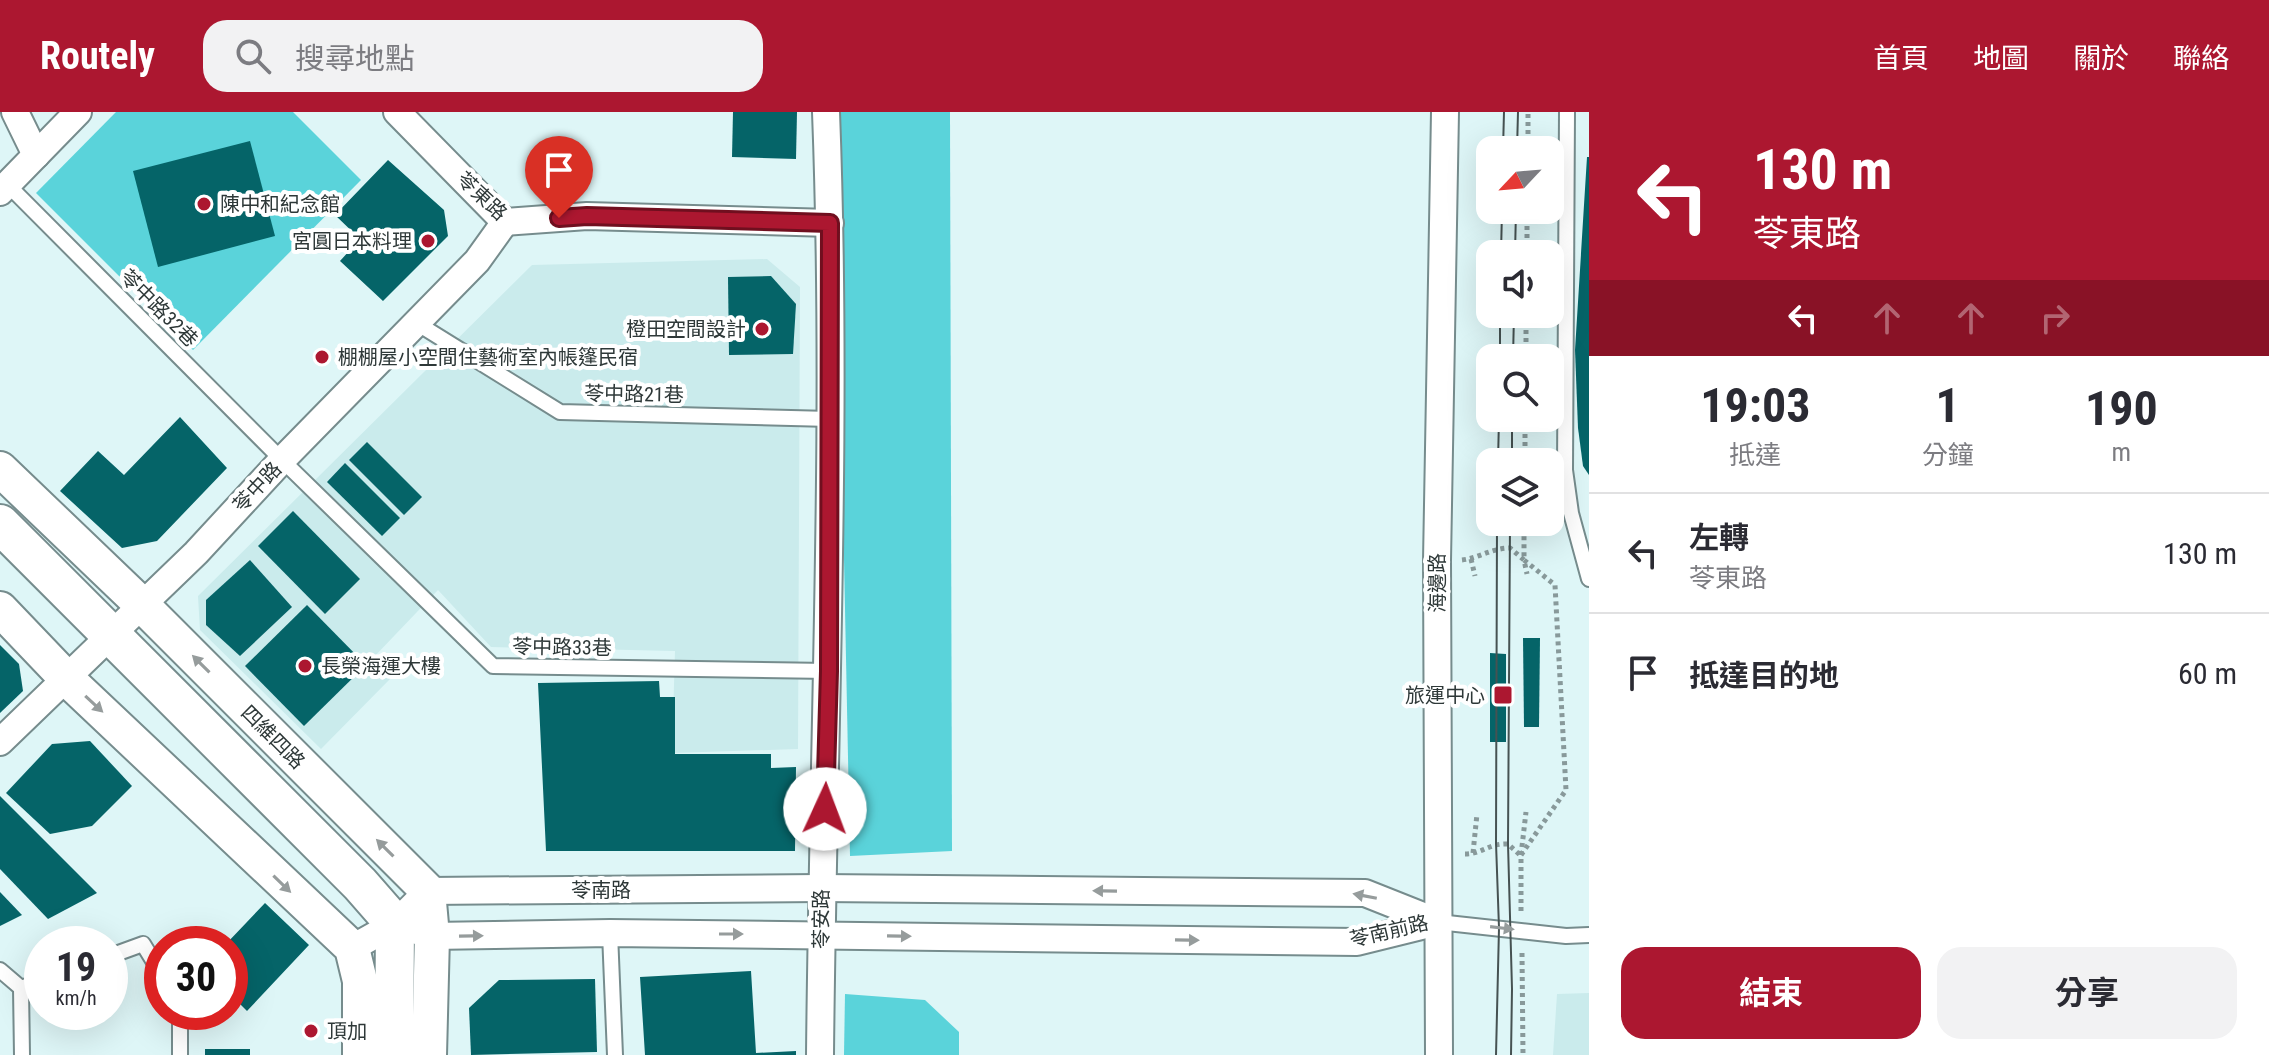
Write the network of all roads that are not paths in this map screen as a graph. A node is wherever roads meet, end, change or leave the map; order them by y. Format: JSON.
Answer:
{"nodes":[{"id":1,"x":15,"y":112,"type":"edge"},
{"id":2,"x":78,"y":112,"type":"edge"},
{"id":3,"x":397,"y":112,"type":"edge"},
{"id":4,"x":826,"y":112,"type":"edge"},
{"id":5,"x":1445,"y":112,"type":"edge"},
{"id":6,"x":1567,"y":112,"type":"edge"},
{"id":7,"x":36,"y":155,"type":"junction"},
{"id":8,"x":4,"y":188,"type":"edge"},
{"id":9,"x":505,"y":222,"type":"junction"},
{"id":10,"x":830,"y":223,"type":"junction"},
{"id":11,"x":415,"y":322,"type":"junction"},
{"id":12,"x":830,"y":419,"type":"junction"},
{"id":13,"x":282,"y":460,"type":"junction"},
{"id":14,"x":0,"y":469,"type":"edge"},
{"id":15,"x":0,"y":524,"type":"edge"},
{"id":16,"x":1589,"y":579,"type":"edge"},
{"id":17,"x":142,"y":605,"type":"junction"},
{"id":18,"x":0,"y":609,"type":"edge"},
{"id":19,"x":113,"y":634,"type":"junction"},
{"id":20,"x":829,"y":671,"type":"junction"},
{"id":21,"x":66,"y":678,"type":"junction"},
{"id":22,"x":0,"y":742,"type":"edge"},
{"id":23,"x":821,"y":888,"type":"junction"},
{"id":24,"x":428,"y":891,"type":"junction"},
{"id":25,"x":1438,"y":922,"type":"junction"},
{"id":26,"x":395,"y":924,"type":"junction"},
{"id":27,"x":610,"y":933,"type":"junction"},
{"id":28,"x":821,"y":935,"type":"junction"},
{"id":29,"x":1589,"y":935,"type":"edge"},
{"id":30,"x":432,"y":936,"type":"junction"},
{"id":31,"x":352,"y":948,"type":"junction"},
{"id":32,"x":0,"y":970,"type":"edge"},
{"id":33,"x":24,"y":987,"type":"edge"},
{"id":34,"x":21,"y":988,"type":"junction"},
{"id":35,"x":180,"y":1030,"type":"edge"},
{"id":36,"x":22,"y":1055,"type":"edge"},
{"id":37,"x":180,"y":1055,"type":"edge"},
{"id":38,"x":360,"y":1055,"type":"edge"},
{"id":39,"x":394,"y":1055,"type":"edge"},
{"id":40,"x":429,"y":1055,"type":"edge"},
{"id":41,"x":615,"y":1055,"type":"edge"},
{"id":42,"x":820,"y":1055,"type":"edge"},
{"id":43,"x":1439,"y":1055,"type":"edge"}],
"edges":[{"from":1,"to":7,"type":"street"},
{"from":2,"to":7,"type":"street"},
{"from":3,"to":9,"type":"street","name":"苓東路"},
{"from":4,"to":10,"type":"street","name":"苓安路"},
{"from":5,"to":25,"type":"street","name":"海邊路"},
{"from":6,"to":16,"type":"lane"},
{"from":7,"to":8,"type":"street"},
{"from":8,"to":13,"type":"lane","name":"苓中路32巷"},
{"from":9,"to":10,"type":"street","name":"苓東路"},
{"from":9,"to":11,"type":"street","name":"苓中路"},
{"from":10,"to":12,"type":"street","name":"苓安路"},
{"from":11,"to":12,"type":"lane","name":"苓中路21巷"},
{"from":11,"to":13,"type":"street","name":"苓中路"},
{"from":12,"to":20,"type":"street","name":"苓安路"},
{"from":13,"to":17,"type":"street","name":"苓中路"},
{"from":13,"to":20,"type":"lane","name":"苓中路33巷"},
{"from":14,"to":17,"type":"street","name":"四維四路"},
{"from":15,"to":19,"type":"main road","name":"四維四路"},
{"from":17,"to":19,"type":"street","name":"苓中路"},
{"from":24,"to":17,"type":"street","name":"四維四路","one_way":true},
{"from":18,"to":21,"type":"street"},
{"from":19,"to":21,"type":"street","name":"苓中路"},
{"from":19,"to":26,"type":"main road","name":"四維四路"},
{"from":20,"to":23,"type":"street","name":"苓安路"},
{"from":21,"to":22,"type":"street","name":"苓中路"},
{"from":21,"to":31,"type":"street","one_way":true},
{"from":23,"to":24,"type":"street","name":"苓南路"},
{"from":25,"to":23,"type":"street","name":"苓南前路","one_way":true},
{"from":23,"to":28,"type":"street","name":"苓安路"},
{"from":24,"to":26,"type":"street"},
{"from":24,"to":30,"type":"street"},
{"from":28,"to":25,"type":"street","name":"苓南前路","one_way":true},
{"from":25,"to":29,"type":"lane","one_way":true},
{"from":25,"to":43,"type":"street","name":"海邊路"},
{"from":26,"to":30,"type":"street"},
{"from":26,"to":31,"type":"street"},
{"from":26,"to":39,"type":"main road"},
{"from":27,"to":28,"type":"street","one_way":true},
{"from":30,"to":27,"type":"street","one_way":true},
{"from":27,"to":41,"type":"lane"},
{"from":28,"to":42,"type":"street","name":"苓安路"},
{"from":30,"to":40,"type":"street"},
{"from":31,"to":38,"type":"street"},
{"from":32,"to":34,"type":"lane"},
{"from":33,"to":34,"type":"lane"},
{"from":34,"to":36,"type":"lane"},
{"from":35,"to":37,"type":"lane"}]}
